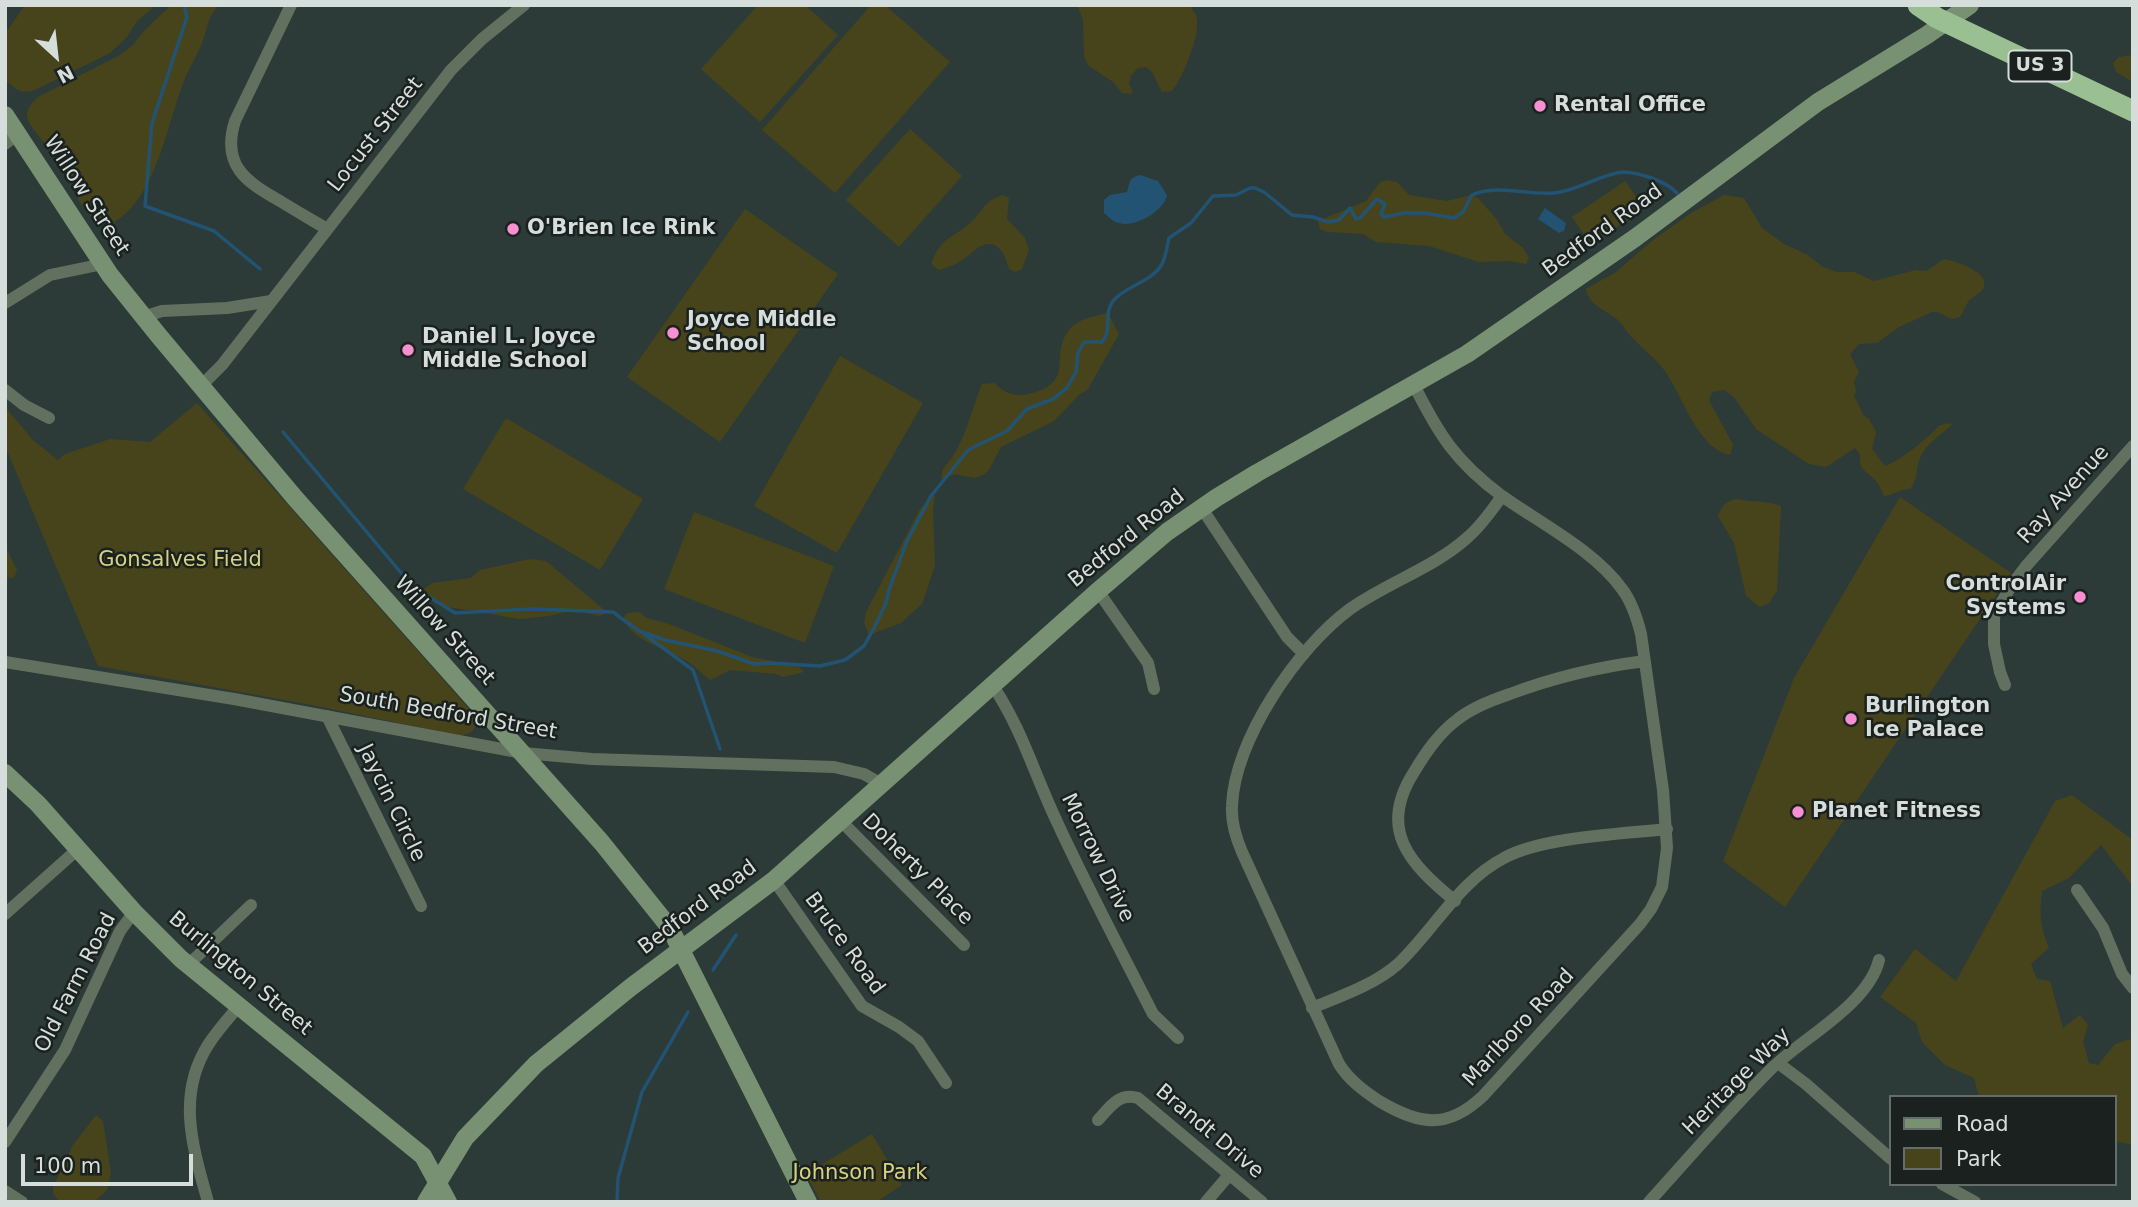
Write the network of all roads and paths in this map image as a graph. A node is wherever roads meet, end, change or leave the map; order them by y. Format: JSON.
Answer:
{"nodes":[{"id":1,"x":291,"y":5,"type":"edge"},
{"id":2,"x":524,"y":5,"type":"edge"},
{"id":3,"x":1918,"y":5,"type":"edge"},
{"id":4,"x":1970,"y":5,"type":"edge"},
{"id":5,"x":1946,"y":23,"type":"junction"},
{"id":6,"x":2133,"y":111,"type":"edge"},
{"id":7,"x":5,"y":115,"type":"edge"},
{"id":8,"x":11,"y":139,"type":"edge"},
{"id":9,"x":327,"y":229,"type":"junction"},
{"id":10,"x":103,"y":264,"type":"junction"},
{"id":11,"x":271,"y":301,"type":"junction"},
{"id":12,"x":5,"y":303,"type":"edge"},
{"id":13,"x":144,"y":317,"type":"junction"},
{"id":14,"x":1414,"y":385,"type":"junction"},
{"id":15,"x":201,"y":386,"type":"junction"},
{"id":16,"x":5,"y":390,"type":"edge"},
{"id":17,"x":49,"y":418,"type":"dead end"},
{"id":18,"x":2133,"y":446,"type":"edge"},
{"id":19,"x":1502,"y":496,"type":"junction"},
{"id":20,"x":1201,"y":507,"type":"junction"},
{"id":21,"x":1098,"y":591,"type":"junction"},
{"id":22,"x":1304,"y":654,"type":"junction"},
{"id":23,"x":1645,"y":661,"type":"junction"},
{"id":24,"x":5,"y":662,"type":"edge"},
{"id":25,"x":2005,"y":685,"type":"dead end"},
{"id":26,"x":993,"y":687,"type":"junction"},
{"id":27,"x":1154,"y":689,"type":"dead end"},
{"id":28,"x":327,"y":716,"type":"junction"},
{"id":29,"x":523,"y":753,"type":"junction"},
{"id":30,"x":5,"y":774,"type":"edge"},
{"id":31,"x":883,"y":785,"type":"junction"},
{"id":32,"x":842,"y":822,"type":"junction"},
{"id":33,"x":1667,"y":829,"type":"junction"},
{"id":34,"x":78,"y":849,"type":"junction"},
{"id":35,"x":774,"y":880,"type":"junction"},
{"id":36,"x":2077,"y":890,"type":"dead end"},
{"id":37,"x":1455,"y":901,"type":"junction"},
{"id":38,"x":251,"y":905,"type":"dead end"},
{"id":39,"x":421,"y":906,"type":"dead end"},
{"id":40,"x":134,"y":912,"type":"junction"},
{"id":41,"x":5,"y":914,"type":"edge"},
{"id":42,"x":964,"y":945,"type":"dead end"},
{"id":43,"x":682,"y":949,"type":"junction"},
{"id":44,"x":1878,"y":960,"type":"dead end"},
{"id":45,"x":188,"y":965,"type":"junction"},
{"id":46,"x":2133,"y":988,"type":"edge"},
{"id":47,"x":238,"y":1007,"type":"junction"},
{"id":48,"x":1312,"y":1008,"type":"junction"},
{"id":49,"x":1178,"y":1038,"type":"dead end"},
{"id":50,"x":1777,"y":1063,"type":"junction"},
{"id":51,"x":946,"y":1083,"type":"dead end"},
{"id":52,"x":1098,"y":1119,"type":"dead end"},
{"id":53,"x":5,"y":1142,"type":"edge"},
{"id":54,"x":1890,"y":1158,"type":"edge"},
{"id":55,"x":1229,"y":1175,"type":"junction"},
{"id":56,"x":438,"y":1182,"type":"junction"},
{"id":57,"x":1946,"y":1186,"type":"edge"},
{"id":58,"x":5,"y":1191,"type":"edge"},
{"id":59,"x":22,"y":1202,"type":"edge"},
{"id":60,"x":208,"y":1202,"type":"edge"},
{"id":61,"x":426,"y":1202,"type":"edge"},
{"id":62,"x":448,"y":1202,"type":"edge"},
{"id":63,"x":808,"y":1202,"type":"edge"},
{"id":64,"x":1206,"y":1202,"type":"edge"},
{"id":65,"x":1262,"y":1202,"type":"edge"},
{"id":66,"x":1649,"y":1202,"type":"edge"},
{"id":67,"x":1975,"y":1202,"type":"edge"}],
"edges":[{"from":1,"to":9,"type":"street"},
{"from":2,"to":9,"type":"street","name":"Locust Street"},
{"from":3,"to":5,"type":"highway","number":"US 3"},
{"from":4,"to":5,"type":"street"},
{"from":5,"to":6,"type":"highway","number":"US 3"},
{"from":5,"to":14,"type":"street","name":"Bedford Road"},
{"from":7,"to":8,"type":"street","name":"Willow Street"},
{"from":8,"to":10,"type":"street","name":"Willow Street"},
{"from":9,"to":11,"type":"street","name":"Locust Street"},
{"from":10,"to":12,"type":"street"},
{"from":10,"to":13,"type":"street","name":"Willow Street"},
{"from":11,"to":13,"type":"street"},
{"from":11,"to":15,"type":"street","name":"Locust Street"},
{"from":13,"to":15,"type":"street","name":"Willow Street"},
{"from":14,"to":19,"type":"street","name":"Marlboro Road"},
{"from":14,"to":20,"type":"street","name":"Bedford Road"},
{"from":15,"to":29,"type":"street","name":"Willow Street"},
{"from":16,"to":17,"type":"street"},
{"from":18,"to":25,"type":"street","name":"Ray Avenue"},
{"from":19,"to":22,"type":"street","name":"Marlboro Road"},
{"from":19,"to":23,"type":"street","name":"Marlboro Road"},
{"from":20,"to":21,"type":"street","name":"Bedford Road"},
{"from":20,"to":22,"type":"street"},
{"from":21,"to":26,"type":"street","name":"Bedford Road"},
{"from":21,"to":27,"type":"street"},
{"from":22,"to":48,"type":"street","name":"Marlboro Road"},
{"from":23,"to":33,"type":"street","name":"Marlboro Road"},
{"from":23,"to":37,"type":"street"},
{"from":24,"to":28,"type":"street","name":"South Bedford Street"},
{"from":26,"to":31,"type":"street","name":"Bedford Road"},
{"from":26,"to":49,"type":"street","name":"Morrow Drive"},
{"from":28,"to":29,"type":"street","name":"South Bedford Street"},
{"from":28,"to":39,"type":"street","name":"Jaycin Circle"},
{"from":29,"to":31,"type":"street","name":"South Bedford Street"},
{"from":29,"to":43,"type":"street","name":"Willow Street"},
{"from":30,"to":34,"type":"street","name":"Burlington Street"},
{"from":31,"to":32,"type":"street","name":"Bedford Road"},
{"from":32,"to":35,"type":"street","name":"Bedford Road"},
{"from":32,"to":42,"type":"street","name":"Doherty Place"},
{"from":33,"to":37,"type":"street"},
{"from":33,"to":48,"type":"street","name":"Marlboro Road"},
{"from":34,"to":40,"type":"street","name":"Burlington Street"},
{"from":34,"to":41,"type":"street"},
{"from":35,"to":43,"type":"street","name":"Bedford Road"},
{"from":35,"to":51,"type":"street","name":"Bruce Road"},
{"from":36,"to":46,"type":"street"},
{"from":37,"to":48,"type":"street"},
{"from":38,"to":45,"type":"street"},
{"from":40,"to":45,"type":"street","name":"Burlington Street"},
{"from":40,"to":53,"type":"street","name":"Old Farm Road"},
{"from":43,"to":56,"type":"street","name":"Bedford Road"},
{"from":43,"to":63,"type":"street","name":"Willow Street"},
{"from":44,"to":50,"type":"street","name":"Heritage Way"},
{"from":45,"to":47,"type":"street","name":"Burlington Street"},
{"from":47,"to":56,"type":"street","name":"Burlington Street"},
{"from":47,"to":60,"type":"street"},
{"from":50,"to":54,"type":"street"},
{"from":50,"to":66,"type":"street","name":"Heritage Way"},
{"from":52,"to":55,"type":"street","name":"Brandt Drive"},
{"from":55,"to":64,"type":"street"},
{"from":55,"to":65,"type":"street","name":"Brandt Drive"},
{"from":56,"to":61,"type":"street","name":"Bedford Road"},
{"from":56,"to":62,"type":"street","name":"Burlington Street"},
{"from":57,"to":67,"type":"street"},
{"from":58,"to":59,"type":"street"}]}
